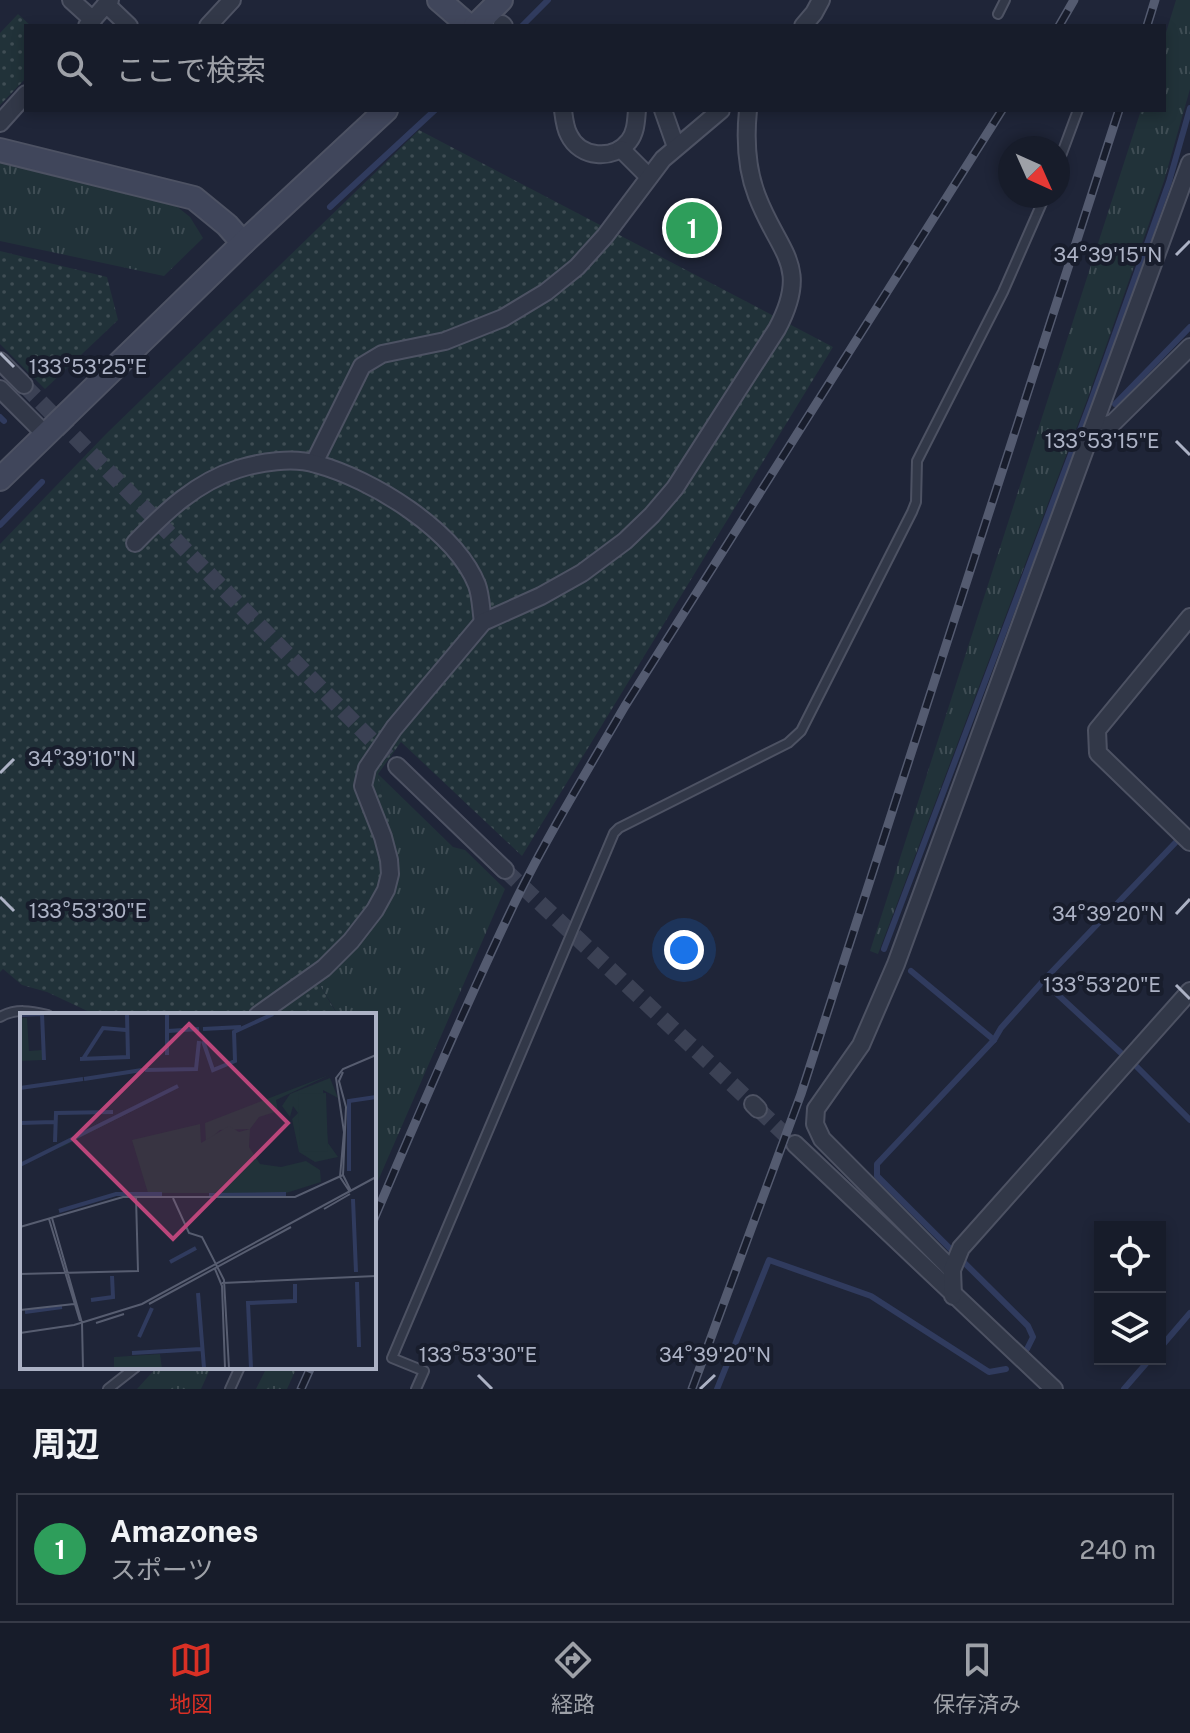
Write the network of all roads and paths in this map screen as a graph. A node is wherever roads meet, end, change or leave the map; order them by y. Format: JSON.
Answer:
{"nodes":[{"id":1,"x":71,"y":0,"type":"edge"},
{"id":2,"x":232,"y":0,"type":"edge"},
{"id":3,"x":439,"y":0,"type":"edge"},
{"id":4,"x":501,"y":0,"type":"edge"},
{"id":5,"x":821,"y":0,"type":"edge"},
{"id":6,"x":1005,"y":0,"type":"edge"},
{"id":7,"x":108,"y":2,"type":"edge"},
{"id":8,"x":998,"y":14,"type":"dead end"},
{"id":9,"x":90,"y":23,"type":"edge"},
{"id":10,"x":127,"y":24,"type":"edge"},
{"id":11,"x":210,"y":24,"type":"edge"},
{"id":12,"x":467,"y":24,"type":"edge"},
{"id":13,"x":477,"y":24,"type":"edge"},
{"id":14,"x":805,"y":24,"type":"edge"},
{"id":15,"x":24,"y":96,"type":"edge"},
{"id":16,"x":384,"y":112,"type":"edge"},
{"id":17,"x":563,"y":112,"type":"edge"},
{"id":18,"x":637,"y":112,"type":"edge"},
{"id":19,"x":664,"y":112,"type":"edge"},
{"id":20,"x":719,"y":112,"type":"edge"},
{"id":21,"x":748,"y":112,"type":"edge"},
{"id":22,"x":1077,"y":112,"type":"edge"},
{"id":23,"x":0,"y":123,"type":"edge"},
{"id":24,"x":1068,"y":136,"type":"edge"},
{"id":25,"x":676,"y":147,"type":"junction"},
{"id":26,"x":621,"y":149,"type":"junction"},
{"id":27,"x":0,"y":150,"type":"edge"},
{"id":28,"x":1190,"y":163,"type":"edge"},
{"id":29,"x":649,"y":177,"type":"junction"},
{"id":30,"x":1040,"y":208,"type":"edge"},
{"id":31,"x":243,"y":243,"type":"junction"},
{"id":32,"x":1190,"y":347,"type":"edge"},
{"id":33,"x":0,"y":361,"type":"edge"},
{"id":34,"x":24,"y":385,"type":"tunnel mouth"},
{"id":35,"x":0,"y":389,"type":"edge"},
{"id":36,"x":1093,"y":429,"type":"junction"},
{"id":37,"x":45,"y":434,"type":"junction"},
{"id":38,"x":314,"y":463,"type":"junction"},
{"id":39,"x":0,"y":479,"type":"edge"},
{"id":40,"x":135,"y":543,"type":"dead end"},
{"id":41,"x":1190,"y":617,"type":"edge"},
{"id":42,"x":483,"y":622,"type":"junction"},
{"id":43,"x":397,"y":766,"type":"tunnel mouth"},
{"id":44,"x":1190,"y":842,"type":"edge"},
{"id":45,"x":505,"y":870,"type":"tunnel mouth"},
{"id":46,"x":1190,"y":991,"type":"edge"},
{"id":47,"x":39,"y":1013,"type":"edge"},
{"id":48,"x":261,"y":1013,"type":"edge"},
{"id":49,"x":0,"y":1017,"type":"edge"},
{"id":50,"x":795,"y":1144,"type":"tunnel mouth"},
{"id":51,"x":956,"y":1261,"type":"junction"},
{"id":52,"x":953,"y":1296,"type":"junction"},
{"id":53,"x":133,"y":1369,"type":"edge"},
{"id":54,"x":239,"y":1369,"type":"edge"},
{"id":55,"x":108,"y":1389,"type":"edge"},
{"id":56,"x":230,"y":1389,"type":"edge"},
{"id":57,"x":416,"y":1389,"type":"edge"},
{"id":58,"x":1054,"y":1389,"type":"edge"}],
"edges":[{"from":1,"to":9,"type":"street"},
{"from":2,"to":11,"type":"street"},
{"from":3,"to":12,"type":"street"},
{"from":4,"to":13,"type":"street"},
{"from":5,"to":14,"type":"street"},
{"from":6,"to":8,"type":"lane"},
{"from":7,"to":9,"type":"street"},
{"from":7,"to":10,"type":"street"},
{"from":15,"to":23,"type":"street"},
{"from":16,"to":31,"type":"street"},
{"from":17,"to":26,"type":"street"},
{"from":18,"to":26,"type":"street"},
{"from":19,"to":25,"type":"street"},
{"from":20,"to":25,"type":"street"},
{"from":21,"to":42,"type":"street"},
{"from":22,"to":24,"type":"lane"},
{"from":25,"to":29,"type":"street"},
{"from":26,"to":29,"type":"street"},
{"from":27,"to":31,"type":"street"},
{"from":28,"to":36,"type":"street"},
{"from":29,"to":38,"type":"street"},
{"from":30,"to":57,"type":"lane"},
{"from":31,"to":37,"type":"street"},
{"from":32,"to":36,"type":"street"},
{"from":33,"to":34,"type":"street"},
{"from":35,"to":37,"type":"street"},
{"from":36,"to":51,"type":"street"},
{"from":37,"to":39,"type":"street"},
{"from":38,"to":40,"type":"street"},
{"from":38,"to":42,"type":"street"},
{"from":41,"to":44,"type":"street"},
{"from":42,"to":48,"type":"street"},
{"from":43,"to":45,"type":"street"},
{"from":46,"to":51,"type":"street"},
{"from":47,"to":49,"type":"lane"},
{"from":50,"to":52,"type":"street"},
{"from":51,"to":52,"type":"street"},
{"from":52,"to":58,"type":"street"},
{"from":53,"to":55,"type":"lane"},
{"from":54,"to":56,"type":"lane"}]}
